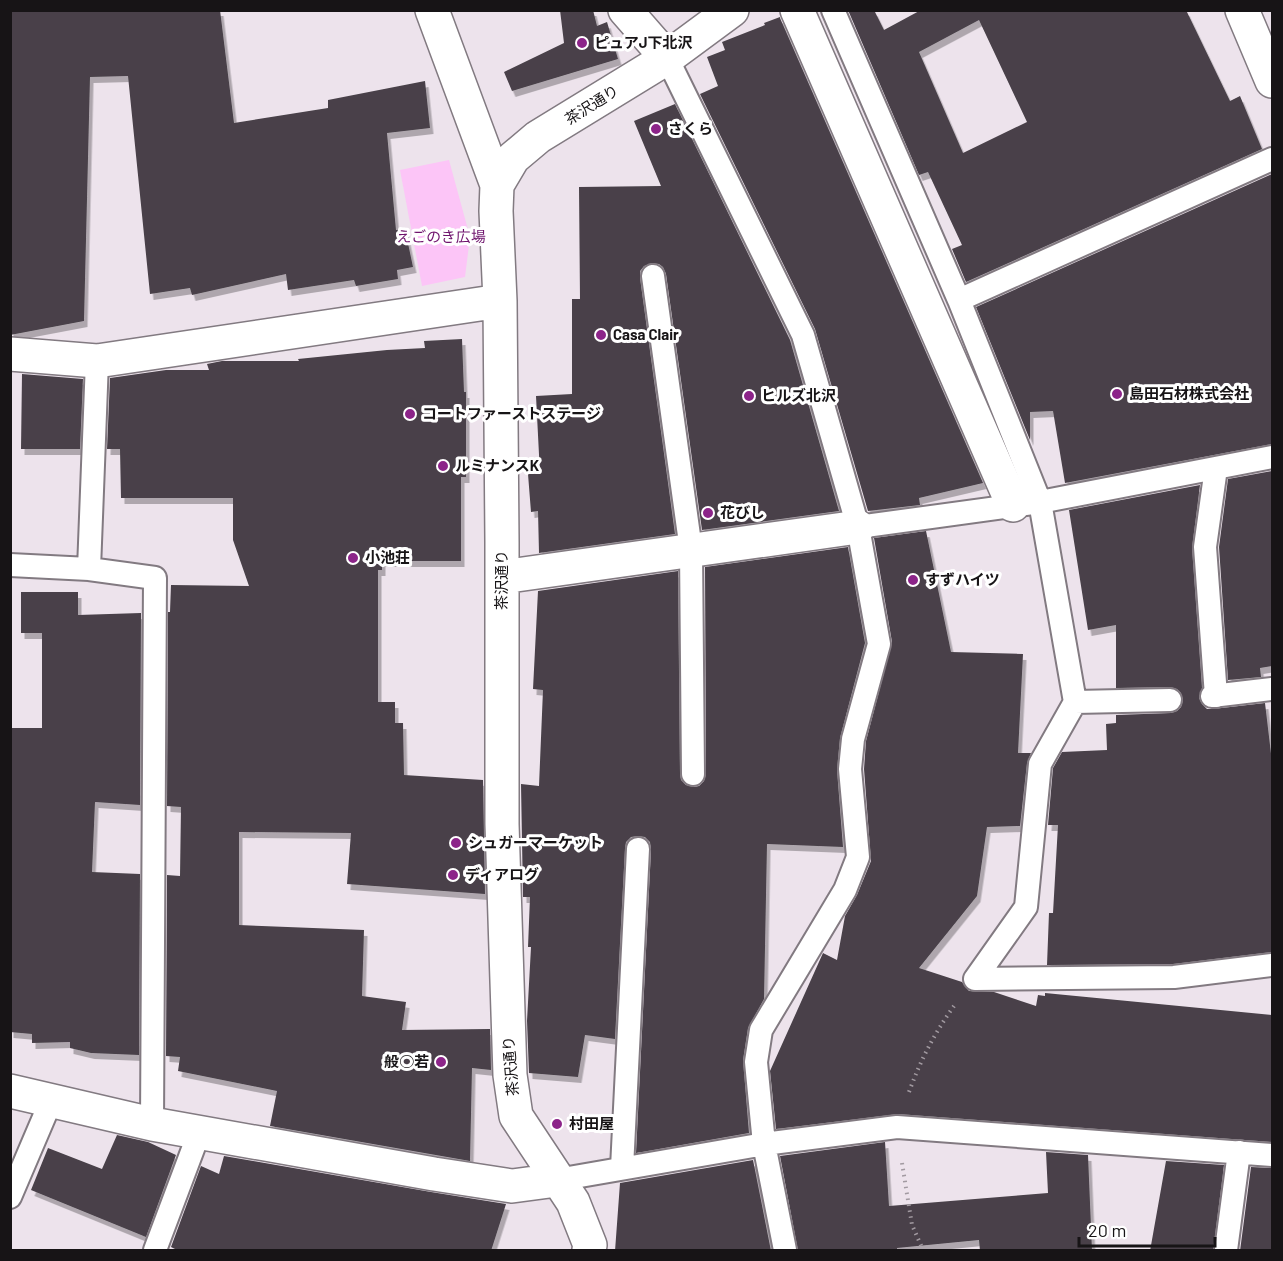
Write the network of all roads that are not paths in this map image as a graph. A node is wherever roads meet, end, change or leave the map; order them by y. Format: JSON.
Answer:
{"nodes":[{"id":1,"x":432,"y":10,"type":"edge"},
{"id":2,"x":625,"y":10,"type":"edge"},
{"id":3,"x":732,"y":10,"type":"edge"},
{"id":4,"x":797,"y":10,"type":"edge"},
{"id":5,"x":833,"y":10,"type":"edge"},
{"id":6,"x":1242,"y":10,"type":"edge"},
{"id":7,"x":667,"y":57,"type":"junction"},
{"id":8,"x":1272,"y":81,"type":"edge"},
{"id":9,"x":1272,"y":159,"type":"edge"},
{"id":10,"x":497,"y":185,"type":"junction"},
{"id":11,"x":653,"y":276,"type":"dead end"},
{"id":12,"x":959,"y":300,"type":"junction"},
{"id":13,"x":500,"y":301,"type":"junction"},
{"id":14,"x":10,"y":354,"type":"edge"},
{"id":15,"x":97,"y":361,"type":"junction"},
{"id":16,"x":1272,"y":457,"type":"edge"},
{"id":17,"x":1216,"y":468,"type":"junction"},
{"id":18,"x":1027,"y":503,"type":"junction"},
{"id":19,"x":858,"y":527,"type":"junction"},
{"id":20,"x":692,"y":550,"type":"junction"},
{"id":21,"x":10,"y":565,"type":"edge"},
{"id":22,"x":89,"y":569,"type":"junction"},
{"id":23,"x":502,"y":577,"type":"junction"},
{"id":24,"x":1272,"y":689,"type":"edge"},
{"id":25,"x":1170,"y":700,"type":"dead end"},
{"id":26,"x":1076,"y":702,"type":"junction"},
{"id":27,"x":693,"y":774,"type":"dead end"},
{"id":28,"x":638,"y":849,"type":"dead end"},
{"id":29,"x":1272,"y":965,"type":"edge"},
{"id":30,"x":10,"y":1091,"type":"edge"},
{"id":31,"x":51,"y":1101,"type":"junction"},
{"id":32,"x":152,"y":1124,"type":"junction"},
{"id":33,"x":199,"y":1133,"type":"junction"},
{"id":34,"x":764,"y":1144,"type":"junction"},
{"id":35,"x":1239,"y":1152,"type":"junction"},
{"id":36,"x":1272,"y":1155,"type":"edge"},
{"id":37,"x":622,"y":1168,"type":"junction"},
{"id":38,"x":557,"y":1180,"type":"junction"},
{"id":39,"x":10,"y":1197,"type":"edge"},
{"id":40,"x":155,"y":1251,"type":"edge"},
{"id":41,"x":589,"y":1251,"type":"edge"},
{"id":42,"x":785,"y":1251,"type":"edge"},
{"id":43,"x":1226,"y":1251,"type":"edge"}],
"edges":[{"from":1,"to":10,"type":"street"},
{"from":2,"to":7,"type":"street"},
{"from":3,"to":7,"type":"street","name":"茶沢通り"},
{"from":4,"to":18,"type":"street"},
{"from":5,"to":12,"type":"lane"},
{"from":6,"to":8,"type":"street"},
{"from":7,"to":10,"type":"street","name":"茶沢通り"},
{"from":7,"to":19,"type":"lane"},
{"from":9,"to":12,"type":"lane"},
{"from":10,"to":13,"type":"street","name":"茶沢通り"},
{"from":11,"to":20,"type":"lane"},
{"from":12,"to":18,"type":"lane"},
{"from":13,"to":15,"type":"street"},
{"from":13,"to":23,"type":"street","name":"茶沢通り"},
{"from":14,"to":15,"type":"street"},
{"from":15,"to":22,"type":"lane"},
{"from":16,"to":17,"type":"lane"},
{"from":17,"to":18,"type":"lane"},
{"from":17,"to":24,"type":"lane"},
{"from":18,"to":19,"type":"lane"},
{"from":18,"to":26,"type":"lane"},
{"from":19,"to":20,"type":"street"},
{"from":19,"to":34,"type":"lane"},
{"from":20,"to":23,"type":"street"},
{"from":20,"to":27,"type":"lane"},
{"from":21,"to":22,"type":"lane"},
{"from":22,"to":32,"type":"lane"},
{"from":23,"to":38,"type":"street","name":"茶沢通り"},
{"from":25,"to":26,"type":"lane"},
{"from":26,"to":29,"type":"lane"},
{"from":28,"to":37,"type":"lane"},
{"from":30,"to":31,"type":"street"},
{"from":31,"to":32,"type":"street"},
{"from":31,"to":39,"type":"lane"},
{"from":32,"to":33,"type":"street"},
{"from":33,"to":38,"type":"street"},
{"from":33,"to":40,"type":"lane"},
{"from":34,"to":35,"type":"lane"},
{"from":34,"to":37,"type":"lane"},
{"from":34,"to":42,"type":"lane"},
{"from":35,"to":36,"type":"lane"},
{"from":35,"to":43,"type":"lane"},
{"from":37,"to":38,"type":"lane"},
{"from":38,"to":41,"type":"street","name":"茶沢通り"}]}
